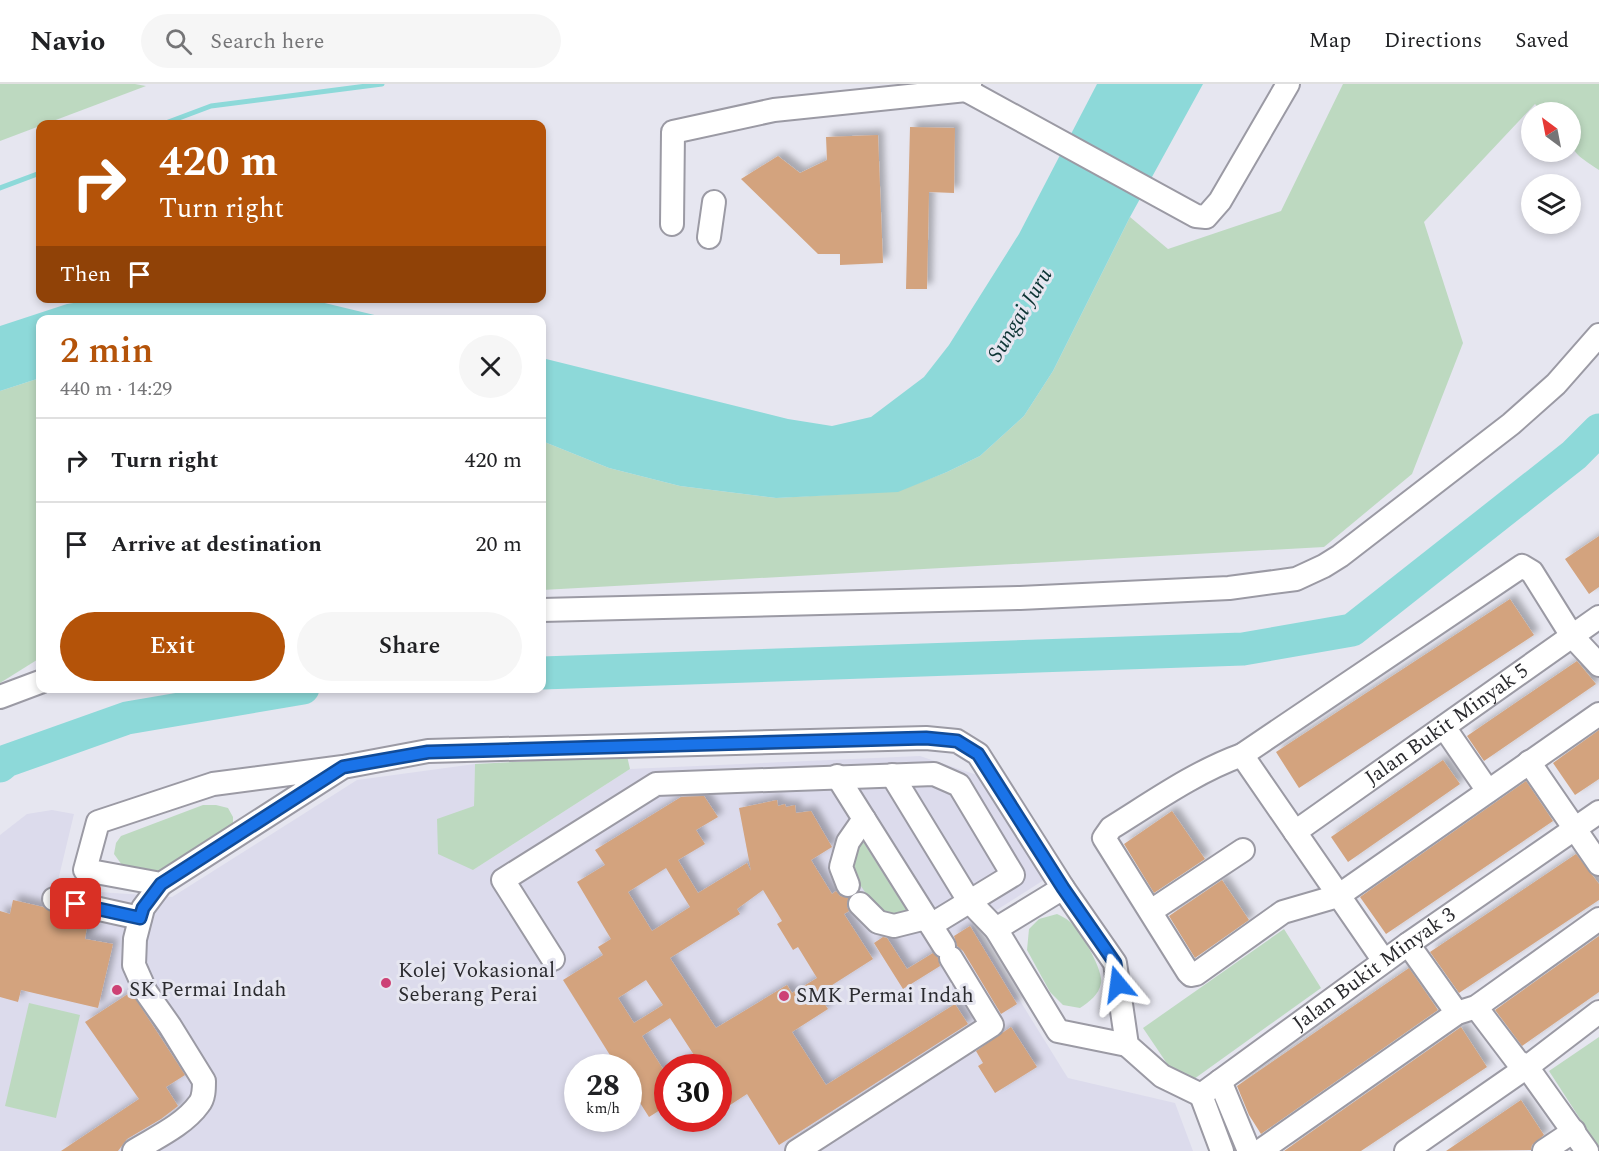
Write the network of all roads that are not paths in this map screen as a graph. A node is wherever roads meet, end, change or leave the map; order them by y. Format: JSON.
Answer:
{"nodes":[{"id":1,"x":1288,"y":84,"type":"edge"},
{"id":2,"x":968,"y":87,"type":"edge"},
{"id":3,"x":714,"y":202,"type":"dead end"},
{"id":4,"x":672,"y":224,"type":"dead end"},
{"id":5,"x":709,"y":237,"type":"dead end"},
{"id":6,"x":1599,"y":335,"type":"edge"},
{"id":7,"x":546,"y":610,"type":"edge"},
{"id":8,"x":1599,"y":617,"type":"edge"},
{"id":9,"x":1572,"y":636,"type":"junction"},
{"id":10,"x":1599,"y":665,"type":"edge"},
{"id":11,"x":36,"y":684,"type":"edge"},
{"id":12,"x":0,"y":697,"type":"edge"},
{"id":13,"x":1599,"y":714,"type":"edge"},
{"id":14,"x":1444,"y":727,"type":"junction"},
{"id":15,"x":1242,"y":755,"type":"junction"},
{"id":16,"x":1529,"y":762,"type":"junction"},
{"id":17,"x":343,"y":767,"type":"junction"},
{"id":18,"x":892,"y":775,"type":"junction"},
{"id":19,"x":837,"y":776,"type":"junction"},
{"id":20,"x":1488,"y":790,"type":"junction"},
{"id":21,"x":1598,"y":813,"type":"edge"},
{"id":22,"x":864,"y":819,"type":"junction"},
{"id":23,"x":1575,"y":828,"type":"junction"},
{"id":24,"x":1295,"y":832,"type":"junction"},
{"id":25,"x":1243,"y":850,"type":"dead end"},
{"id":26,"x":1599,"y":864,"type":"edge"},
{"id":27,"x":161,"y":884,"type":"junction"},
{"id":28,"x":848,"y":885,"type":"dead end"},
{"id":29,"x":1063,"y":888,"type":"junction"},
{"id":30,"x":1338,"y":896,"type":"junction"},
{"id":31,"x":54,"y":899,"type":"dead end"},
{"id":32,"x":969,"y":901,"type":"junction"},
{"id":33,"x":860,"y":904,"type":"dead end"},
{"id":34,"x":1151,"y":911,"type":"junction"},
{"id":35,"x":140,"y":918,"type":"junction"},
{"id":36,"x":1599,"y":919,"type":"edge"},
{"id":37,"x":928,"y":921,"type":"junction"},
{"id":38,"x":996,"y":929,"type":"junction"},
{"id":39,"x":1408,"y":944,"type":"junction"},
{"id":40,"x":553,"y":959,"type":"dead end"},
{"id":41,"x":1384,"y":961,"type":"junction"},
{"id":42,"x":1466,"y":1010,"type":"junction"},
{"id":43,"x":1599,"y":1012,"type":"edge"},
{"id":44,"x":1127,"y":1045,"type":"junction"},
{"id":45,"x":1527,"y":1067,"type":"junction"},
{"id":46,"x":1220,"y":1081,"type":"junction"},
{"id":47,"x":1201,"y":1095,"type":"junction"},
{"id":48,"x":1574,"y":1131,"type":"junction"},
{"id":49,"x":134,"y":1151,"type":"edge"},
{"id":50,"x":797,"y":1151,"type":"edge"},
{"id":51,"x":1222,"y":1151,"type":"edge"},
{"id":52,"x":1249,"y":1151,"type":"edge"},
{"id":53,"x":1260,"y":1151,"type":"edge"},
{"id":54,"x":1406,"y":1151,"type":"edge"},
{"id":55,"x":1544,"y":1151,"type":"edge"},
{"id":56,"x":1587,"y":1151,"type":"edge"}],
"edges":[{"from":1,"to":2,"type":"street"},
{"from":2,"to":4,"type":"street"},
{"from":3,"to":5,"type":"street"},
{"from":6,"to":7,"type":"street"},
{"from":8,"to":9,"type":"street","name":"Jalan Bukit Minyak 5"},
{"from":9,"to":10,"type":"street"},
{"from":9,"to":14,"type":"street","name":"Jalan Bukit Minyak 5"},
{"from":9,"to":15,"type":"street"},
{"from":11,"to":12,"type":"street"},
{"from":13,"to":16,"type":"street"},
{"from":14,"to":20,"type":"street"},
{"from":14,"to":24,"type":"street","name":"Jalan Bukit Minyak 5"},
{"from":15,"to":24,"type":"street"},
{"from":15,"to":34,"type":"street"},
{"from":16,"to":20,"type":"street"},
{"from":16,"to":23,"type":"street"},
{"from":17,"to":27,"type":"street"},
{"from":17,"to":27,"type":"street"},
{"from":17,"to":29,"type":"street"},
{"from":18,"to":19,"type":"street"},
{"from":18,"to":32,"type":"street"},
{"from":18,"to":32,"type":"street"},
{"from":19,"to":22,"type":"street"},
{"from":19,"to":40,"type":"street"},
{"from":20,"to":30,"type":"street"},
{"from":21,"to":23,"type":"street","name":"Jalan Bukit Minyak 3"},
{"from":22,"to":28,"type":"street"},
{"from":22,"to":37,"type":"street"},
{"from":23,"to":26,"type":"street"},
{"from":23,"to":39,"type":"street","name":"Jalan Bukit Minyak 3"},
{"from":24,"to":30,"type":"street"},
{"from":25,"to":34,"type":"street"},
{"from":27,"to":35,"type":"street"},
{"from":29,"to":38,"type":"street"},
{"from":29,"to":44,"type":"street"},
{"from":30,"to":34,"type":"street"},
{"from":30,"to":41,"type":"street"},
{"from":31,"to":35,"type":"street"},
{"from":32,"to":37,"type":"street"},
{"from":32,"to":38,"type":"street"},
{"from":33,"to":37,"type":"street"},
{"from":35,"to":49,"type":"street"},
{"from":36,"to":42,"type":"street"},
{"from":37,"to":50,"type":"street"},
{"from":38,"to":44,"type":"street"},
{"from":39,"to":41,"type":"street","name":"Jalan Bukit Minyak 3"},
{"from":39,"to":42,"type":"street"},
{"from":41,"to":46,"type":"street","name":"Jalan Bukit Minyak 3"},
{"from":42,"to":45,"type":"street"},
{"from":42,"to":53,"type":"street"},
{"from":43,"to":45,"type":"street"},
{"from":44,"to":47,"type":"street"},
{"from":45,"to":48,"type":"street"},
{"from":45,"to":54,"type":"street"},
{"from":46,"to":47,"type":"street","name":"Jalan Bukit Minyak 3"},
{"from":46,"to":52,"type":"street"},
{"from":47,"to":51,"type":"street"},
{"from":48,"to":55,"type":"street"},
{"from":48,"to":56,"type":"street"}]}
